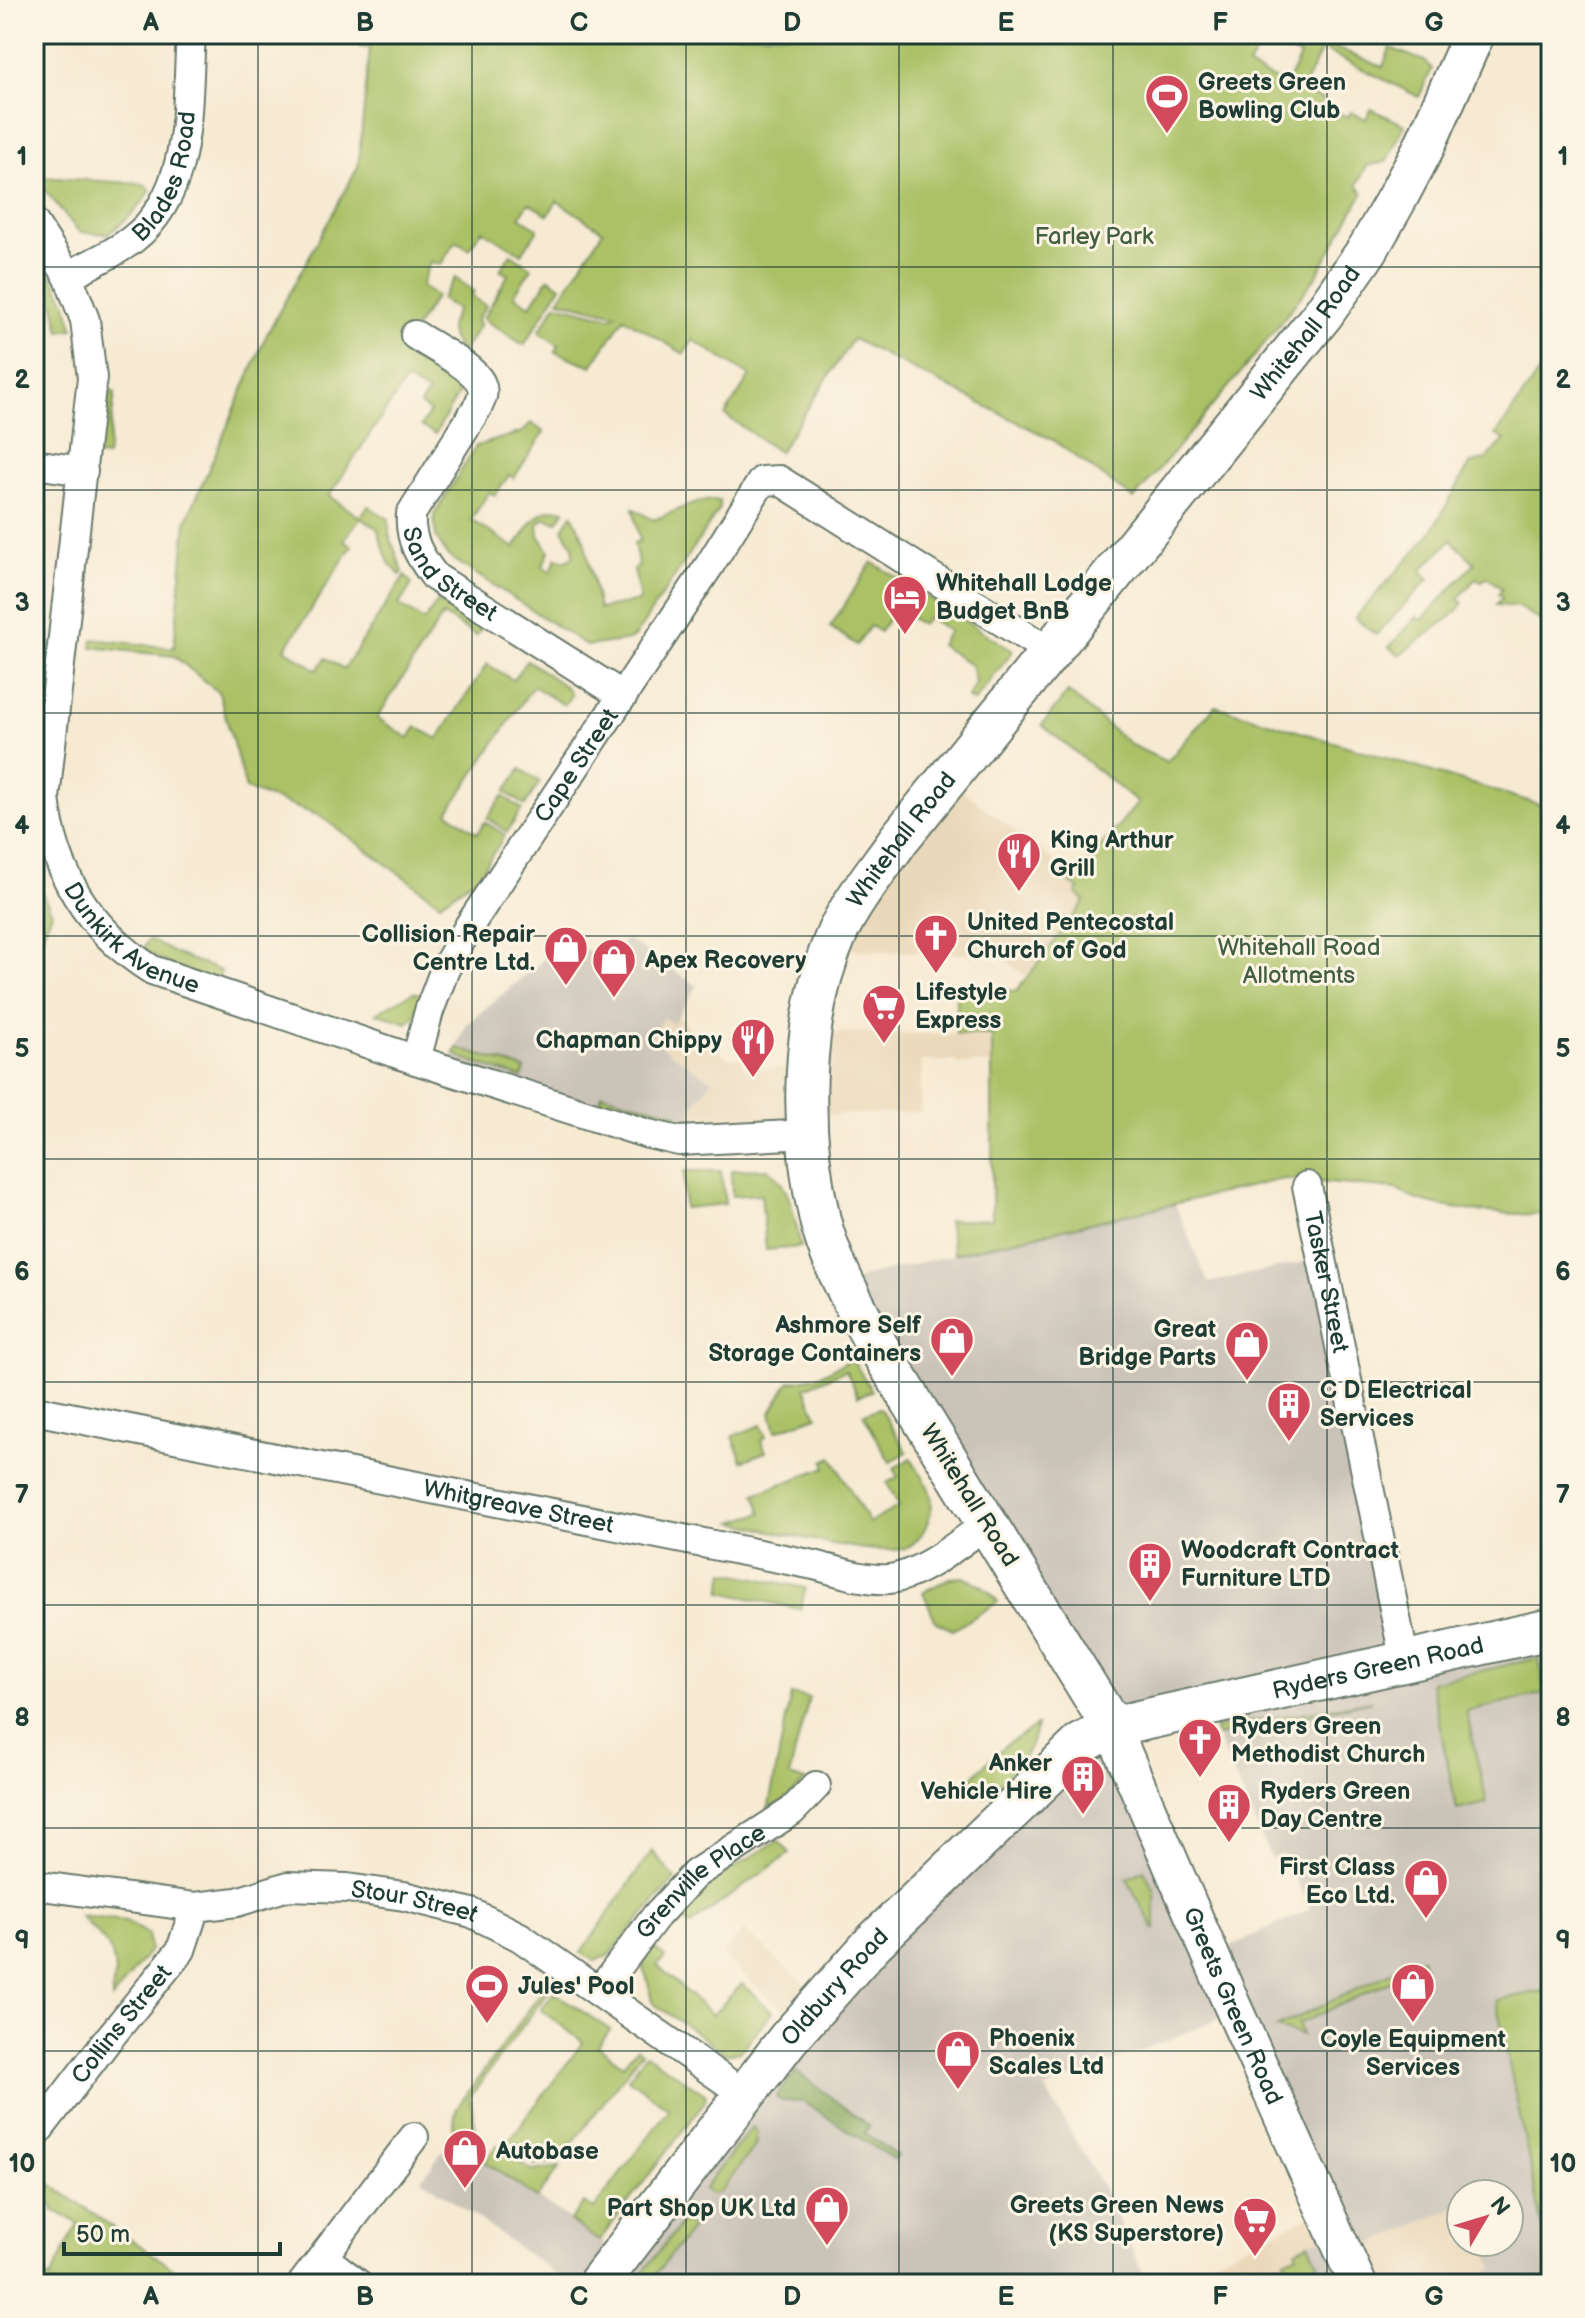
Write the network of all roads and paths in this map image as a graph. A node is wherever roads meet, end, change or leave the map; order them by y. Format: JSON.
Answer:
{"nodes":[{"id":1,"x":191,"y":34,"type":"edge"},
{"id":2,"x":1474,"y":34,"type":"edge"},
{"id":3,"x":34,"y":223,"type":"edge"},
{"id":4,"x":68,"y":276,"type":"junction"},
{"id":5,"x":415,"y":335,"type":"dead end"},
{"id":6,"x":34,"y":464,"type":"edge"},
{"id":7,"x":83,"y":471,"type":"junction"},
{"id":8,"x":1049,"y":651,"type":"junction"},
{"id":9,"x":623,"y":696,"type":"junction"},
{"id":10,"x":416,"y":1060,"type":"junction"},
{"id":11,"x":808,"y":1134,"type":"junction"},
{"id":12,"x":1307,"y":1186,"type":"dead end"},
{"id":13,"x":34,"y":1410,"type":"edge"},
{"id":14,"x":988,"y":1523,"type":"junction"},
{"id":15,"x":1551,"y":1629,"type":"edge"},
{"id":16,"x":1405,"y":1662,"type":"junction"},
{"id":17,"x":1112,"y":1727,"type":"junction"},
{"id":18,"x":816,"y":1786,"type":"dead end"},
{"id":19,"x":34,"y":1885,"type":"edge"},
{"id":20,"x":195,"y":1907,"type":"junction"},
{"id":21,"x":599,"y":1992,"type":"junction"},
{"id":22,"x":744,"y":2094,"type":"junction"},
{"id":23,"x":34,"y":2136,"type":"edge"},
{"id":24,"x":414,"y":2137,"type":"dead end"},
{"id":25,"x":323,"y":2257,"type":"junction"},
{"id":26,"x":302,"y":2284,"type":"edge"},
{"id":27,"x":358,"y":2284,"type":"edge"},
{"id":28,"x":598,"y":2284,"type":"edge"},
{"id":29,"x":1358,"y":2284,"type":"edge"}],
"edges":[{"from":1,"to":4,"type":"street","name":"Blades Road"},
{"from":2,"to":8,"type":"main road","name":"Whitehall Road"},
{"from":3,"to":4,"type":"street","name":"Dunkirk Avenue"},
{"from":4,"to":7,"type":"street","name":"Dunkirk Avenue"},
{"from":5,"to":9,"type":"street","name":"Sand Street"},
{"from":6,"to":7,"type":"street"},
{"from":7,"to":10,"type":"street","name":"Dunkirk Avenue"},
{"from":8,"to":9,"type":"street","name":"Cape Street"},
{"from":8,"to":11,"type":"main road","name":"Whitehall Road"},
{"from":9,"to":10,"type":"street","name":"Cape Street"},
{"from":10,"to":11,"type":"street","name":"Dunkirk Avenue"},
{"from":11,"to":14,"type":"main road","name":"Whitehall Road"},
{"from":12,"to":16,"type":"street","name":"Tasker Street"},
{"from":13,"to":14,"type":"street","name":"Whitgreave Street"},
{"from":14,"to":17,"type":"main road","name":"Whitehall Road"},
{"from":15,"to":16,"type":"main road","name":"Ryders Green Road"},
{"from":16,"to":17,"type":"main road","name":"Ryders Green Road"},
{"from":17,"to":22,"type":"main road","name":"Oldbury Road"},
{"from":17,"to":29,"type":"street","name":"Greets Green Road"},
{"from":18,"to":21,"type":"street","name":"Grenville Place"},
{"from":19,"to":20,"type":"street","name":"Stour Street"},
{"from":20,"to":21,"type":"street","name":"Stour Street"},
{"from":20,"to":23,"type":"street","name":"Collins Street"},
{"from":21,"to":22,"type":"street","name":"Stour Street"},
{"from":22,"to":28,"type":"main road","name":"Oldbury Road"},
{"from":24,"to":25,"type":"street"},
{"from":25,"to":26,"type":"street"},
{"from":25,"to":27,"type":"street"}]}
